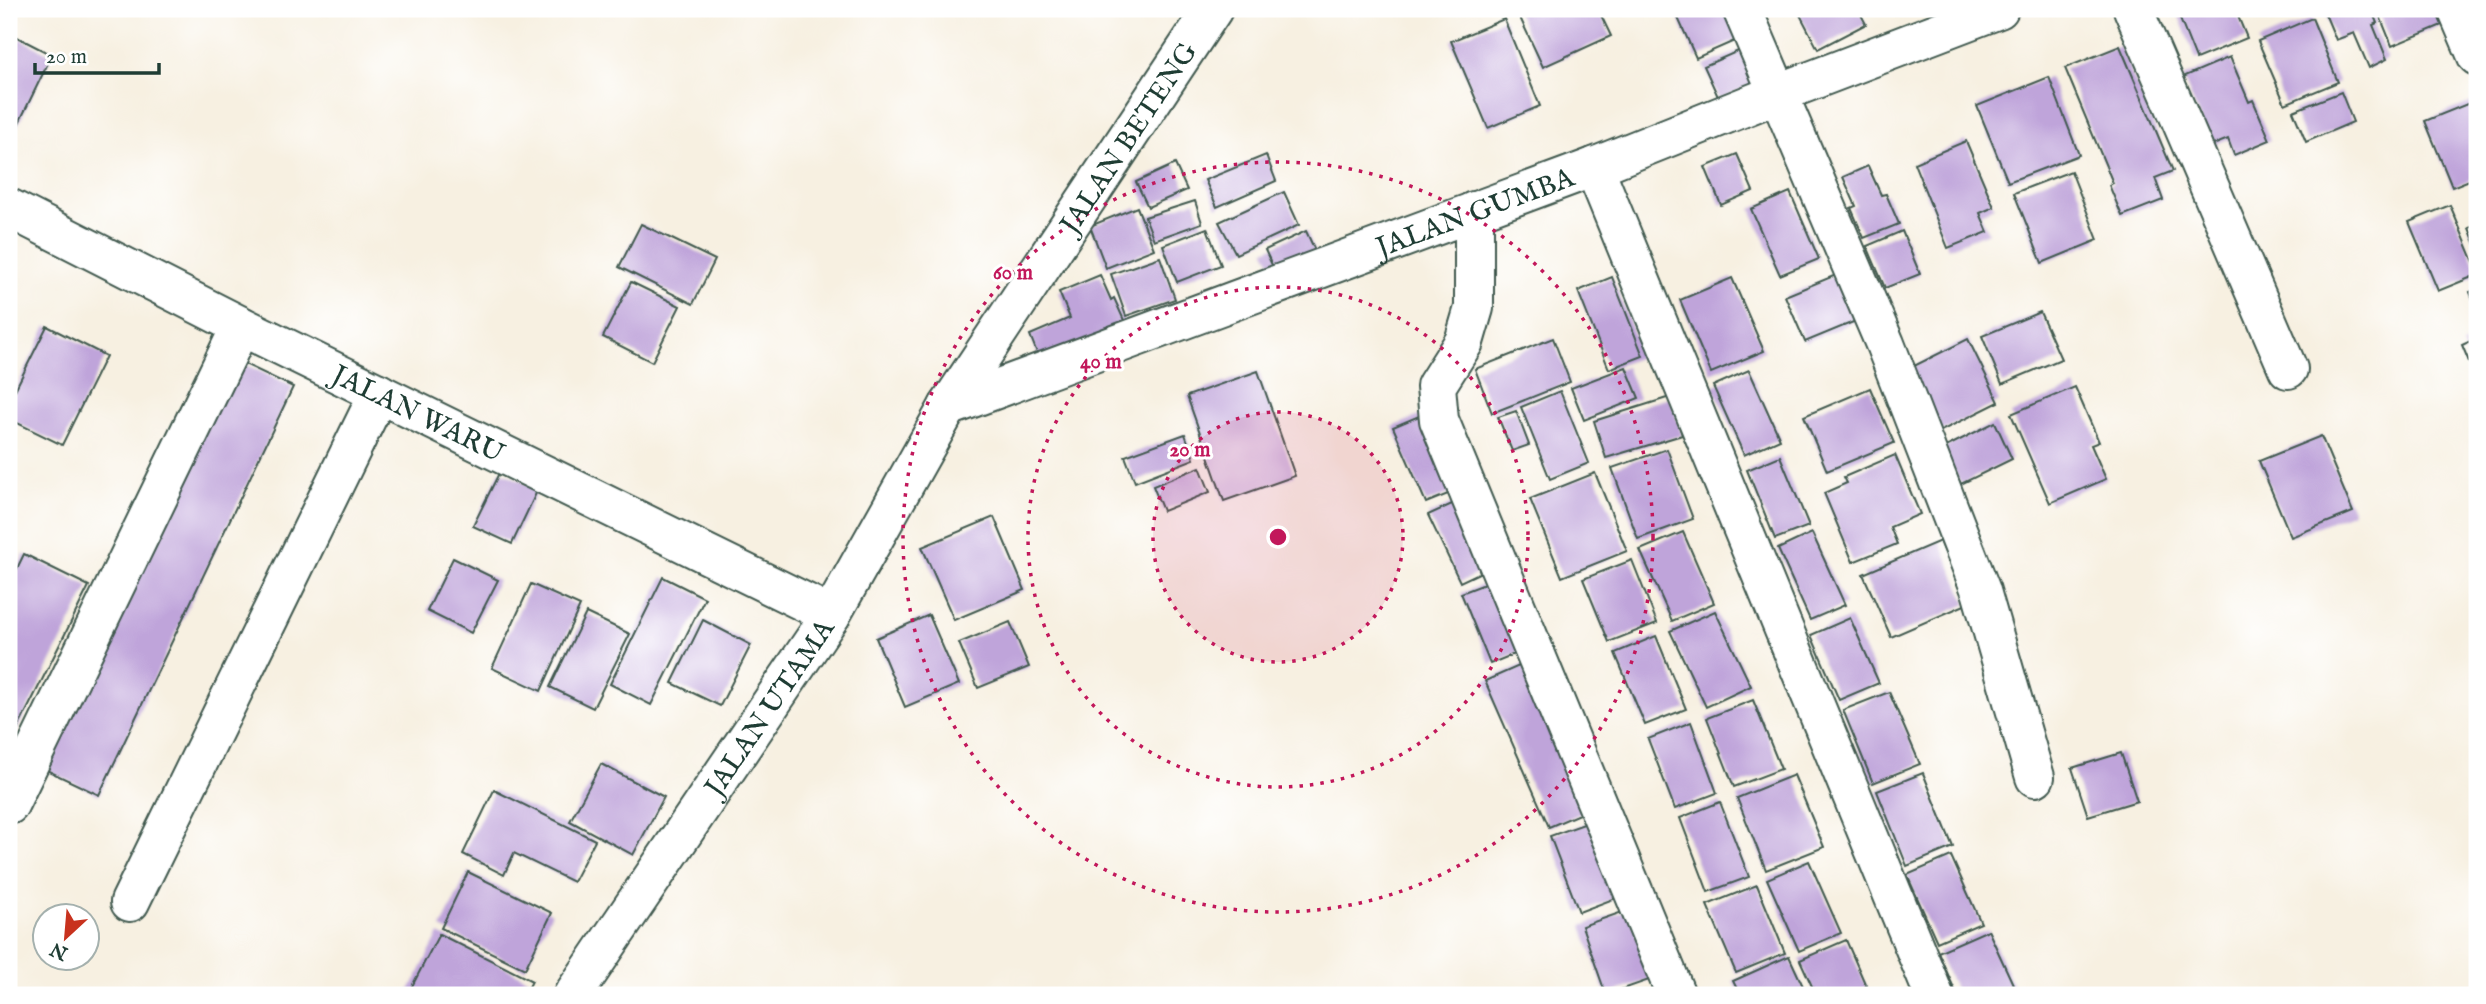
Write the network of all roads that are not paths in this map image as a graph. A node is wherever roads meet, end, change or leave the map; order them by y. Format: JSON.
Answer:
{"nodes":[{"id":1,"x":1213,"y":9,"type":"edge"},
{"id":2,"x":1742,"y":9,"type":"edge"},
{"id":3,"x":1999,"y":9,"type":"edge"},
{"id":4,"x":2133,"y":9,"type":"edge"},
{"id":5,"x":2458,"y":9,"type":"edge"},
{"id":6,"x":2477,"y":56,"type":"edge"},
{"id":7,"x":1779,"y":93,"type":"junction"},
{"id":8,"x":1594,"y":167,"type":"junction"},
{"id":9,"x":9,"y":208,"type":"edge"},
{"id":10,"x":1474,"y":211,"type":"junction"},
{"id":11,"x":241,"y":326,"type":"junction"},
{"id":12,"x":2288,"y":369,"type":"dead end"},
{"id":13,"x":379,"y":393,"type":"junction"},
{"id":14,"x":948,"y":407,"type":"junction"},
{"id":15,"x":831,"y":615,"type":"junction"},
{"id":16,"x":2035,"y":777,"type":"dead end"},
{"id":17,"x":9,"y":805,"type":"edge"},
{"id":18,"x":131,"y":902,"type":"dead end"},
{"id":19,"x":573,"y":995,"type":"edge"},
{"id":20,"x":1676,"y":995,"type":"edge"},
{"id":21,"x":1934,"y":995,"type":"edge"}],
"edges":[{"from":1,"to":14,"type":"street","name":"JALAN BETENG"},
{"from":2,"to":7,"type":"street"},
{"from":3,"to":7,"type":"street","name":"JALAN GUMBA"},
{"from":4,"to":12,"type":"street"},
{"from":5,"to":6,"type":"street"},
{"from":7,"to":8,"type":"street","name":"JALAN GUMBA"},
{"from":7,"to":16,"type":"street"},
{"from":8,"to":10,"type":"street","name":"JALAN GUMBA"},
{"from":8,"to":21,"type":"street"},
{"from":9,"to":11,"type":"street","name":"JALAN WARU"},
{"from":10,"to":14,"type":"street","name":"JALAN GUMBA"},
{"from":10,"to":20,"type":"street"},
{"from":11,"to":13,"type":"street","name":"JALAN WARU"},
{"from":11,"to":17,"type":"street"},
{"from":13,"to":15,"type":"street","name":"JALAN WARU"},
{"from":13,"to":18,"type":"street"},
{"from":14,"to":15,"type":"street","name":"JALAN UTAMA"},
{"from":15,"to":19,"type":"street","name":"JALAN UTAMA"}]}
